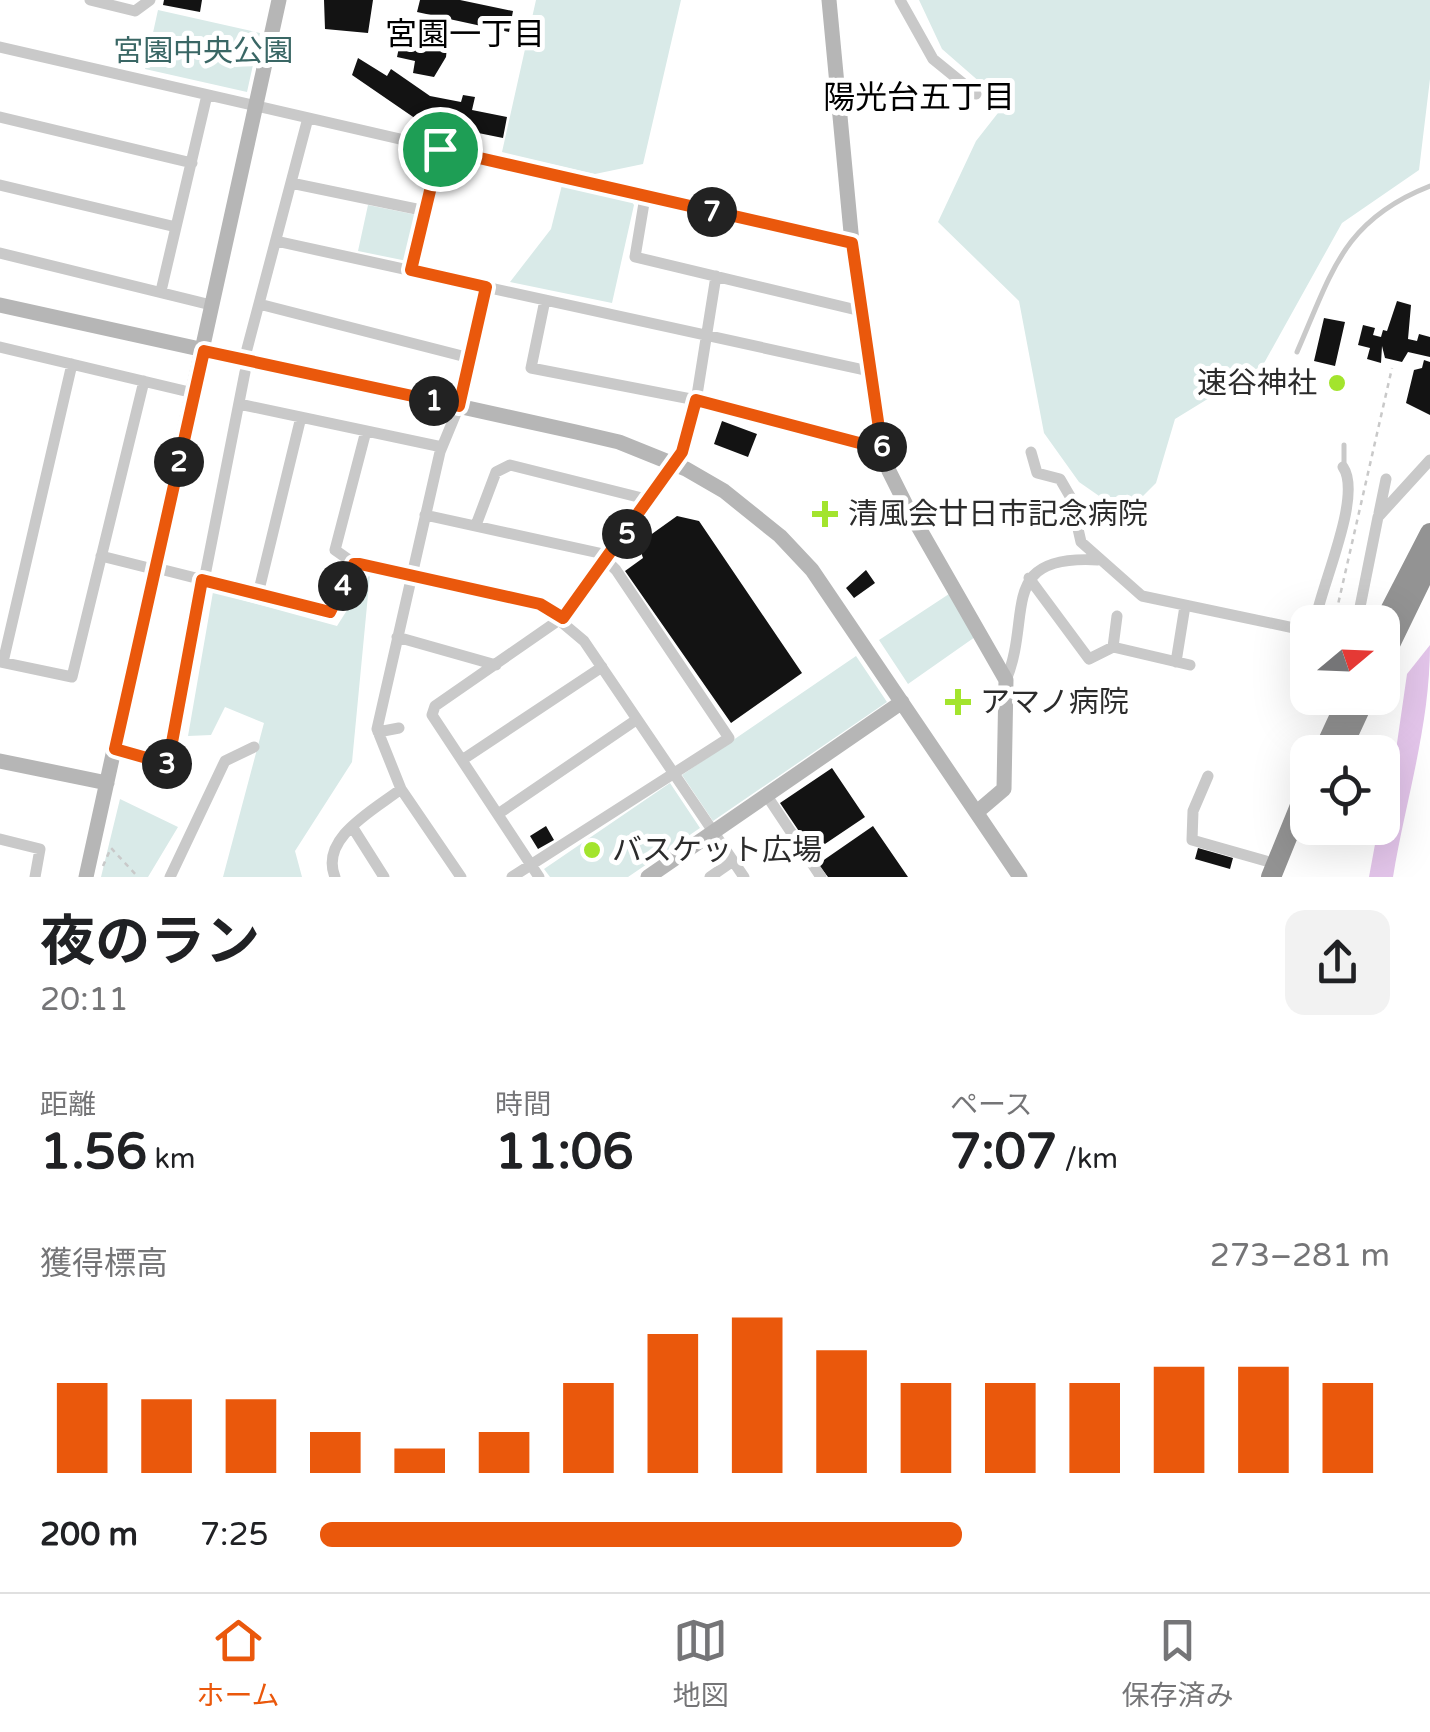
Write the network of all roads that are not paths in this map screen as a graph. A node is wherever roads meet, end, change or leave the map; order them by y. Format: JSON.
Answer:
{"nodes":[{"id":1,"x":90,"y":0,"type":"edge"},
{"id":2,"x":150,"y":0,"type":"edge"},
{"id":3,"x":280,"y":0,"type":"edge"},
{"id":4,"x":829,"y":0,"type":"edge"},
{"id":5,"x":900,"y":0,"type":"edge"},
{"id":6,"x":0,"y":46,"type":"edge"},
{"id":7,"x":207,"y":94,"type":"junction"},
{"id":8,"x":976,"y":94,"type":"dead end"},
{"id":9,"x":257,"y":106,"type":"junction"},
{"id":10,"x":0,"y":117,"type":"edge"},
{"id":11,"x":308,"y":118,"type":"junction"},
{"id":12,"x":440,"y":149,"type":"junction"},
{"id":13,"x":192,"y":163,"type":"junction"},
{"id":14,"x":291,"y":182,"type":"junction"},
{"id":15,"x":0,"y":185,"type":"edge"},
{"id":16,"x":1430,"y":186,"type":"edge"},
{"id":17,"x":646,"y":197,"type":"junction"},
{"id":18,"x":426,"y":211,"type":"junction"},
{"id":19,"x":176,"y":227,"type":"junction"},
{"id":20,"x":276,"y":240,"type":"junction"},
{"id":21,"x":852,"y":243,"type":"junction"},
{"id":22,"x":0,"y":253,"type":"edge"},
{"id":23,"x":411,"y":270,"type":"junction"},
{"id":24,"x":716,"y":276,"type":"junction"},
{"id":25,"x":486,"y":287,"type":"junction"},
{"id":26,"x":161,"y":291,"type":"junction"},
{"id":27,"x":545,"y":300,"type":"junction"},
{"id":28,"x":207,"y":304,"type":"dead end"},
{"id":29,"x":260,"y":304,"type":"junction"},
{"id":30,"x":0,"y":305,"type":"edge"},
{"id":31,"x":861,"y":311,"type":"junction"},
{"id":32,"x":706,"y":336,"type":"junction"},
{"id":33,"x":0,"y":348,"type":"edge"},
{"id":34,"x":248,"y":349,"type":"dead end"},
{"id":35,"x":204,"y":351,"type":"junction"},
{"id":36,"x":1297,"y":352,"type":"dead end"},
{"id":37,"x":470,"y":358,"type":"junction"},
{"id":38,"x":72,"y":364,"type":"junction"},
{"id":39,"x":869,"y":371,"type":"junction"},
{"id":40,"x":246,"y":372,"type":"dead end"},
{"id":41,"x":144,"y":381,"type":"junction"},
{"id":42,"x":185,"y":391,"type":"dead end"},
{"id":43,"x":696,"y":400,"type":"junction"},
{"id":44,"x":239,"y":404,"type":"junction"},
{"id":45,"x":459,"y":406,"type":"junction"},
{"id":46,"x":301,"y":417,"type":"junction"},
{"id":47,"x":366,"y":431,"type":"junction"},
{"id":48,"x":1344,"y":444,"type":"dead end"},
{"id":49,"x":442,"y":447,"type":"junction"},
{"id":50,"x":882,"y":449,"type":"junction"},
{"id":51,"x":1032,"y":452,"type":"dead end"},
{"id":52,"x":1430,"y":460,"type":"edge"},
{"id":53,"x":674,"y":464,"type":"junction"},
{"id":54,"x":1343,"y":467,"type":"joint"},
{"id":55,"x":1386,"y":479,"type":"dead end"},
{"id":56,"x":650,"y":500,"type":"junction"},
{"id":57,"x":426,"y":514,"type":"junction"},
{"id":58,"x":1378,"y":517,"type":"junction"},
{"id":59,"x":476,"y":524,"type":"junction"},
{"id":60,"x":1430,"y":533,"type":"edge"},
{"id":61,"x":101,"y":556,"type":"junction"},
{"id":62,"x":1098,"y":560,"type":"junction"},
{"id":63,"x":607,"y":561,"type":"junction"},
{"id":64,"x":1430,"y":562,"type":"edge"},
{"id":65,"x":354,"y":564,"type":"junction"},
{"id":66,"x":150,"y":568,"type":"junction"},
{"id":67,"x":412,"y":574,"type":"junction"},
{"id":68,"x":1029,"y":578,"type":"junction"},
{"id":69,"x":202,"y":580,"type":"junction"},
{"id":70,"x":258,"y":594,"type":"junction"},
{"id":71,"x":1320,"y":605,"type":"edge"},
{"id":72,"x":1360,"y":605,"type":"edge"},
{"id":73,"x":1393,"y":605,"type":"edge"},
{"id":74,"x":1185,"y":606,"type":"junction"},
{"id":75,"x":1117,"y":616,"type":"dead end"},
{"id":76,"x":563,"y":618,"type":"junction"},
{"id":77,"x":1400,"y":623,"type":"edge"},
{"id":78,"x":1290,"y":628,"type":"edge"},
{"id":79,"x":397,"y":638,"type":"junction"},
{"id":80,"x":1113,"y":648,"type":"junction"},
{"id":81,"x":2,"y":662,"type":"edge"},
{"id":82,"x":1176,"y":662,"type":"junction"},
{"id":83,"x":496,"y":665,"type":"junction"},
{"id":84,"x":1190,"y":665,"type":"dead end"},
{"id":85,"x":602,"y":668,"type":"junction"},
{"id":86,"x":1006,"y":680,"type":"junction"},
{"id":87,"x":902,"y":702,"type":"junction"},
{"id":88,"x":636,"y":720,"type":"junction"},
{"id":89,"x":399,"y":728,"type":"dead end"},
{"id":90,"x":378,"y":732,"type":"junction"},
{"id":91,"x":254,"y":747,"type":"dead end"},
{"id":92,"x":115,"y":749,"type":"junction"},
{"id":93,"x":462,"y":760,"type":"junction"},
{"id":94,"x":0,"y":762,"type":"edge"},
{"id":95,"x":674,"y":773,"type":"junction"},
{"id":96,"x":1208,"y":776,"type":"dead end"},
{"id":97,"x":107,"y":783,"type":"junction"},
{"id":98,"x":401,"y":789,"type":"junction"},
{"id":99,"x":767,"y":796,"type":"junction"},
{"id":100,"x":977,"y":812,"type":"junction"},
{"id":101,"x":498,"y":814,"type":"junction"},
{"id":102,"x":1290,"y":824,"type":"edge"},
{"id":103,"x":353,"y":828,"type":"junction"},
{"id":104,"x":713,"y":832,"type":"junction"},
{"id":105,"x":0,"y":839,"type":"edge"},
{"id":106,"x":1298,"y":845,"type":"edge"},
{"id":107,"x":733,"y":861,"type":"junction"},
{"id":108,"x":531,"y":864,"type":"junction"},
{"id":109,"x":1269,"y":869,"type":"edge"},
{"id":110,"x":91,"y":873,"type":"edge"},
{"id":111,"x":1015,"y":875,"type":"edge"},
{"id":112,"x":35,"y":877,"type":"edge"},
{"id":113,"x":170,"y":877,"type":"edge"},
{"id":114,"x":335,"y":877,"type":"edge"},
{"id":115,"x":384,"y":877,"type":"edge"},
{"id":116,"x":461,"y":877,"type":"edge"},
{"id":117,"x":512,"y":877,"type":"edge"},
{"id":118,"x":540,"y":877,"type":"edge"},
{"id":119,"x":648,"y":877,"type":"edge"},
{"id":120,"x":710,"y":877,"type":"edge"},
{"id":121,"x":744,"y":877,"type":"edge"},
{"id":122,"x":821,"y":877,"type":"edge"},
{"id":123,"x":1285,"y":877,"type":"edge"}],
"edges":[{"from":1,"to":2,"type":"street"},
{"from":3,"to":9,"type":"street"},
{"from":4,"to":21,"type":"street"},
{"from":5,"to":8,"type":"street"},
{"from":6,"to":7,"type":"street"},
{"from":7,"to":9,"type":"street"},
{"from":7,"to":13,"type":"street"},
{"from":9,"to":11,"type":"street"},
{"from":9,"to":35,"type":"street"},
{"from":10,"to":13,"type":"street"},
{"from":11,"to":12,"type":"street"},
{"from":11,"to":14,"type":"street"},
{"from":12,"to":17,"type":"street"},
{"from":12,"to":18,"type":"street"},
{"from":13,"to":19,"type":"street"},
{"from":14,"to":18,"type":"street"},
{"from":14,"to":20,"type":"street"},
{"from":15,"to":19,"type":"street"},
{"from":16,"to":36,"type":"lane"},
{"from":17,"to":21,"type":"street"},
{"from":17,"to":24,"type":"street"},
{"from":18,"to":23,"type":"street"},
{"from":19,"to":26,"type":"street"},
{"from":20,"to":23,"type":"street"},
{"from":20,"to":29,"type":"street"},
{"from":21,"to":31,"type":"street"},
{"from":22,"to":26,"type":"street"},
{"from":23,"to":25,"type":"street"},
{"from":24,"to":31,"type":"street"},
{"from":24,"to":32,"type":"street"},
{"from":25,"to":27,"type":"street"},
{"from":25,"to":37,"type":"street"},
{"from":26,"to":28,"type":"street"},
{"from":27,"to":32,"type":"street"},
{"from":27,"to":43,"type":"street"},
{"from":29,"to":34,"type":"street"},
{"from":29,"to":37,"type":"street"},
{"from":30,"to":35,"type":"street"},
{"from":31,"to":39,"type":"street"},
{"from":32,"to":39,"type":"street"},
{"from":32,"to":43,"type":"street"},
{"from":33,"to":38,"type":"street"},
{"from":35,"to":45,"type":"street"},
{"from":35,"to":66,"type":"street"},
{"from":37,"to":45,"type":"street"},
{"from":38,"to":41,"type":"street"},
{"from":38,"to":81,"type":"street"},
{"from":39,"to":50,"type":"street"},
{"from":40,"to":44,"type":"street"},
{"from":41,"to":42,"type":"street"},
{"from":41,"to":61,"type":"street"},
{"from":43,"to":50,"type":"street"},
{"from":43,"to":53,"type":"street"},
{"from":44,"to":46,"type":"street"},
{"from":44,"to":69,"type":"street"},
{"from":45,"to":49,"type":"street"},
{"from":45,"to":53,"type":"street"},
{"from":46,"to":47,"type":"street"},
{"from":46,"to":70,"type":"street"},
{"from":47,"to":49,"type":"street"},
{"from":47,"to":65,"type":"street"},
{"from":48,"to":54,"type":"lane"},
{"from":49,"to":57,"type":"street"},
{"from":50,"to":86,"type":"street"},
{"from":51,"to":62,"type":"street"},
{"from":52,"to":58,"type":"street"},
{"from":53,"to":56,"type":"street"},
{"from":53,"to":87,"type":"street"},
{"from":54,"to":71,"type":"street"},
{"from":55,"to":58,"type":"street"},
{"from":56,"to":59,"type":"street"},
{"from":56,"to":63,"type":"street"},
{"from":57,"to":59,"type":"street"},
{"from":57,"to":67,"type":"street"},
{"from":58,"to":72,"type":"street"},
{"from":59,"to":63,"type":"street"},
{"from":60,"to":73,"type":"highway"},
{"from":61,"to":66,"type":"street"},
{"from":61,"to":81,"type":"street"},
{"from":62,"to":68,"type":"street"},
{"from":62,"to":74,"type":"street"},
{"from":63,"to":76,"type":"street"},
{"from":63,"to":95,"type":"street"},
{"from":64,"to":77,"type":"highway"},
{"from":65,"to":67,"type":"street"},
{"from":65,"to":70,"type":"street"},
{"from":66,"to":69,"type":"street"},
{"from":66,"to":92,"type":"street"},
{"from":67,"to":76,"type":"street"},
{"from":67,"to":79,"type":"street"},
{"from":68,"to":80,"type":"street"},
{"from":68,"to":86,"type":"street"},
{"from":69,"to":70,"type":"street"},
{"from":69,"to":92,"type":"street"},
{"from":74,"to":78,"type":"street"},
{"from":74,"to":82,"type":"street"},
{"from":75,"to":80,"type":"street"},
{"from":76,"to":83,"type":"street"},
{"from":76,"to":85,"type":"street"},
{"from":79,"to":83,"type":"street"},
{"from":79,"to":90,"type":"street"},
{"from":80,"to":82,"type":"street"},
{"from":82,"to":84,"type":"street"},
{"from":83,"to":93,"type":"street"},
{"from":85,"to":88,"type":"street"},
{"from":85,"to":93,"type":"street"},
{"from":86,"to":100,"type":"street"},
{"from":87,"to":99,"type":"street"},
{"from":87,"to":100,"type":"street"},
{"from":88,"to":95,"type":"street"},
{"from":88,"to":101,"type":"street"},
{"from":89,"to":90,"type":"street"},
{"from":90,"to":98,"type":"street"},
{"from":91,"to":113,"type":"street"},
{"from":92,"to":97,"type":"street"},
{"from":93,"to":101,"type":"street"},
{"from":94,"to":97,"type":"street"},
{"from":95,"to":104,"type":"street"},
{"from":95,"to":108,"type":"street"},
{"from":96,"to":109,"type":"street"},
{"from":97,"to":110,"type":"street"},
{"from":98,"to":103,"type":"street"},
{"from":98,"to":116,"type":"street"},
{"from":99,"to":104,"type":"street"},
{"from":99,"to":122,"type":"street"},
{"from":100,"to":111,"type":"street"},
{"from":101,"to":108,"type":"street"},
{"from":102,"to":109,"type":"highway"},
{"from":103,"to":114,"type":"street"},
{"from":103,"to":115,"type":"street"},
{"from":104,"to":107,"type":"street"},
{"from":104,"to":119,"type":"street"},
{"from":105,"to":112,"type":"street"},
{"from":106,"to":123,"type":"highway"},
{"from":107,"to":120,"type":"street"},
{"from":107,"to":121,"type":"street"},
{"from":108,"to":117,"type":"street"},
{"from":108,"to":118,"type":"street"}]}
